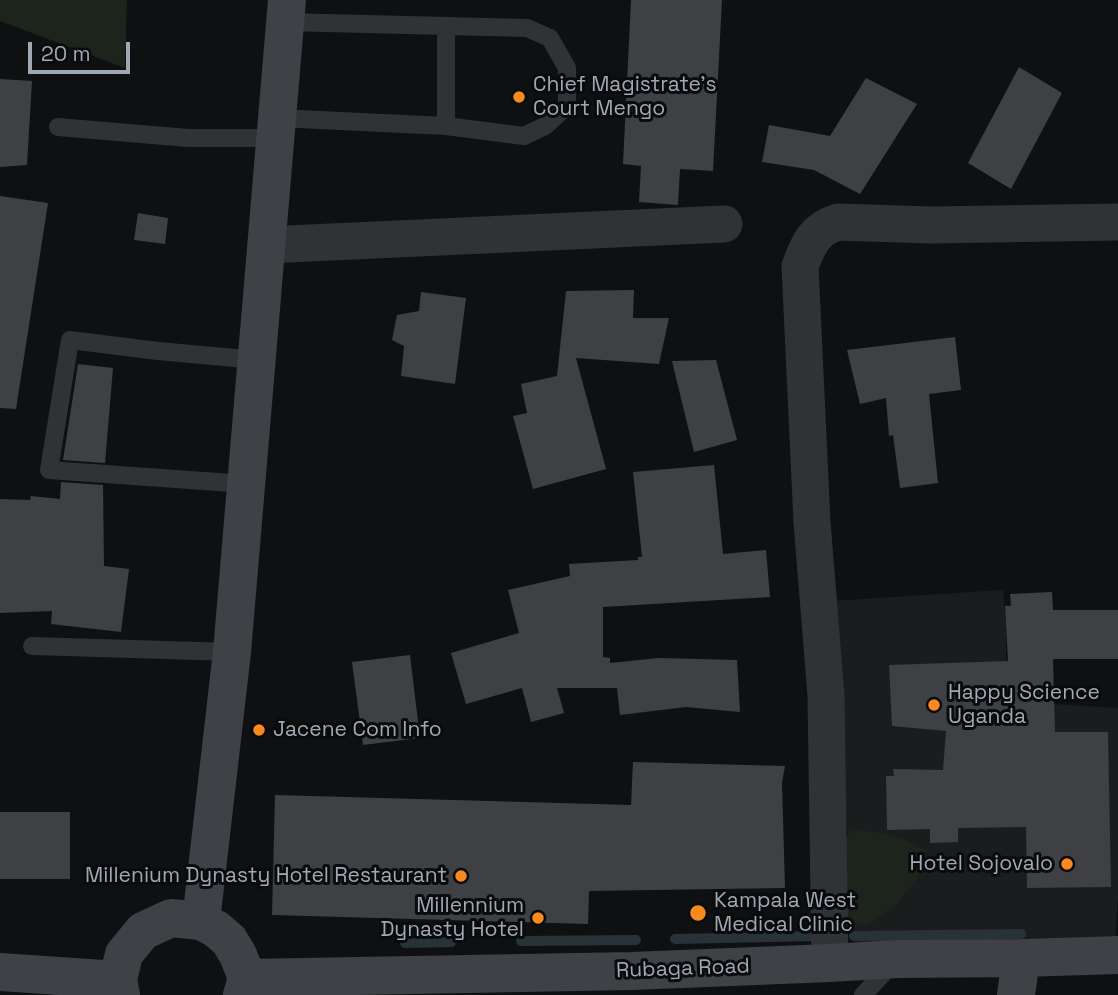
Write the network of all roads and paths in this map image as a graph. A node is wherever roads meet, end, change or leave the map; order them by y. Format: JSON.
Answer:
{"nodes":[{"id":1,"x":286,"y":11,"type":"edge"},
{"id":2,"x":446,"y":26,"type":"junction"},
{"id":3,"x":446,"y":126,"type":"junction"},
{"id":4,"x":58,"y":127,"type":"dead end"},
{"id":5,"x":276,"y":128,"type":"junction"},
{"id":6,"x":1118,"y":222,"type":"edge"},
{"id":7,"x":724,"y":224,"type":"dead end"},
{"id":8,"x":266,"y":245,"type":"junction"},
{"id":9,"x":257,"y":360,"type":"junction"},
{"id":10,"x":246,"y":484,"type":"junction"},
{"id":11,"x":32,"y":646,"type":"dead end"},
{"id":12,"x":232,"y":652,"type":"junction"},
{"id":13,"x":201,"y":921,"type":"junction"},
{"id":14,"x":1118,"y":955,"type":"edge"},
{"id":15,"x":897,"y":959,"type":"junction"},
{"id":16,"x":830,"y":964,"type":"junction"},
{"id":17,"x":0,"y":972,"type":"edge"},
{"id":18,"x":1018,"y":977,"type":"edge"},
{"id":19,"x":245,"y":986,"type":"edge"},
{"id":20,"x":120,"y":987,"type":"edge"},
{"id":21,"x":863,"y":995,"type":"edge"}],
"edges":[{"from":1,"to":2,"type":"lane"},
{"from":1,"to":5,"type":"main road"},
{"from":2,"to":3,"type":"lane"},
{"from":2,"to":3,"type":"lane"},
{"from":3,"to":5,"type":"lane"},
{"from":4,"to":5,"type":"lane"},
{"from":5,"to":8,"type":"main road"},
{"from":6,"to":16,"type":"street"},
{"from":7,"to":8,"type":"street"},
{"from":8,"to":9,"type":"main road"},
{"from":9,"to":10,"type":"main road"},
{"from":9,"to":10,"type":"lane"},
{"from":10,"to":12,"type":"main road"},
{"from":11,"to":12,"type":"lane"},
{"from":12,"to":13,"type":"main road"},
{"from":13,"to":19,"type":"main road"},
{"from":13,"to":20,"type":"main road"},
{"from":14,"to":18,"type":"main road","name":"Rubaga Road"},
{"from":15,"to":16,"type":"main road","name":"Rubaga Road"},
{"from":15,"to":18,"type":"main road","name":"Rubaga Road"},
{"from":15,"to":21,"type":"lane"},
{"from":16,"to":19,"type":"main road","name":"Rubaga Road"},
{"from":17,"to":20,"type":"main road"}]}
